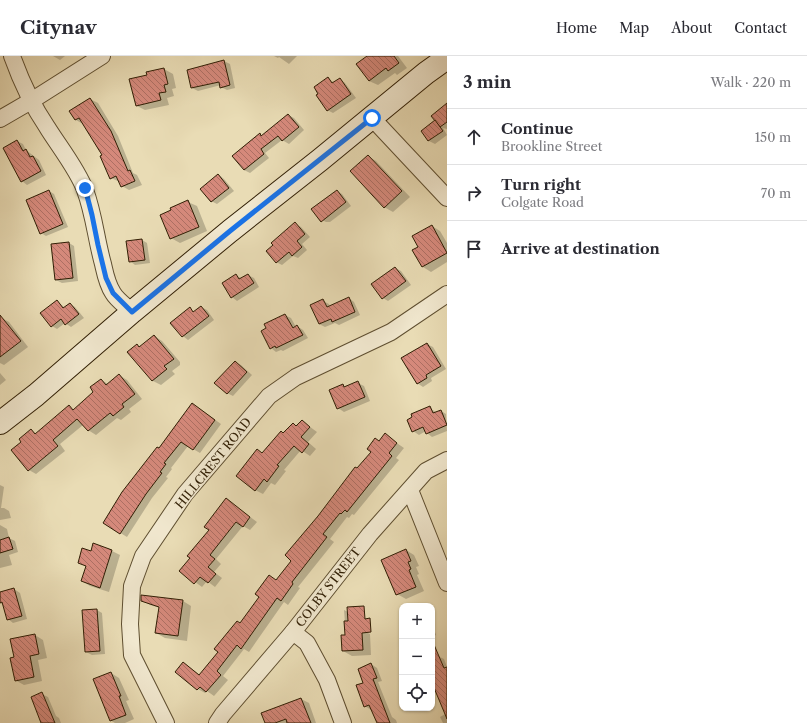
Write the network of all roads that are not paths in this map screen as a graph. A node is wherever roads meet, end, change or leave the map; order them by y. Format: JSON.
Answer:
{"nodes":[{"id":1,"x":12,"y":56,"type":"edge"},
{"id":2,"x":102,"y":56,"type":"edge"},
{"id":3,"x":447,"y":58,"type":"edge"},
{"id":4,"x":31,"y":102,"type":"junction"},
{"id":5,"x":372,"y":118,"type":"junction"},
{"id":6,"x":0,"y":119,"type":"edge"},
{"id":7,"x":447,"y":198,"type":"edge"},
{"id":8,"x":447,"y":294,"type":"edge"},
{"id":9,"x":132,"y":312,"type":"junction"},
{"id":10,"x":0,"y":423,"type":"edge"},
{"id":11,"x":447,"y":460,"type":"edge"},
{"id":12,"x":410,"y":490,"type":"junction"},
{"id":13,"x":447,"y":583,"type":"edge"},
{"id":14,"x":293,"y":632,"type":"junction"},
{"id":15,"x":166,"y":723,"type":"edge"},
{"id":16,"x":217,"y":723,"type":"edge"},
{"id":17,"x":343,"y":723,"type":"edge"}],
"edges":[{"from":1,"to":4,"type":"street"},
{"from":2,"to":4,"type":"street"},
{"from":3,"to":5,"type":"street"},
{"from":4,"to":6,"type":"street"},
{"from":4,"to":9,"type":"street"},
{"from":5,"to":7,"type":"street"},
{"from":5,"to":9,"type":"street"},
{"from":8,"to":15,"type":"street","name":"HILLCREST ROAD"},
{"from":9,"to":10,"type":"street"},
{"from":11,"to":12,"type":"street","name":"COLBY STREET"},
{"from":12,"to":13,"type":"street"},
{"from":12,"to":14,"type":"street","name":"COLBY STREET"},
{"from":14,"to":16,"type":"street","name":"COLBY STREET"},
{"from":14,"to":17,"type":"street"}]}
